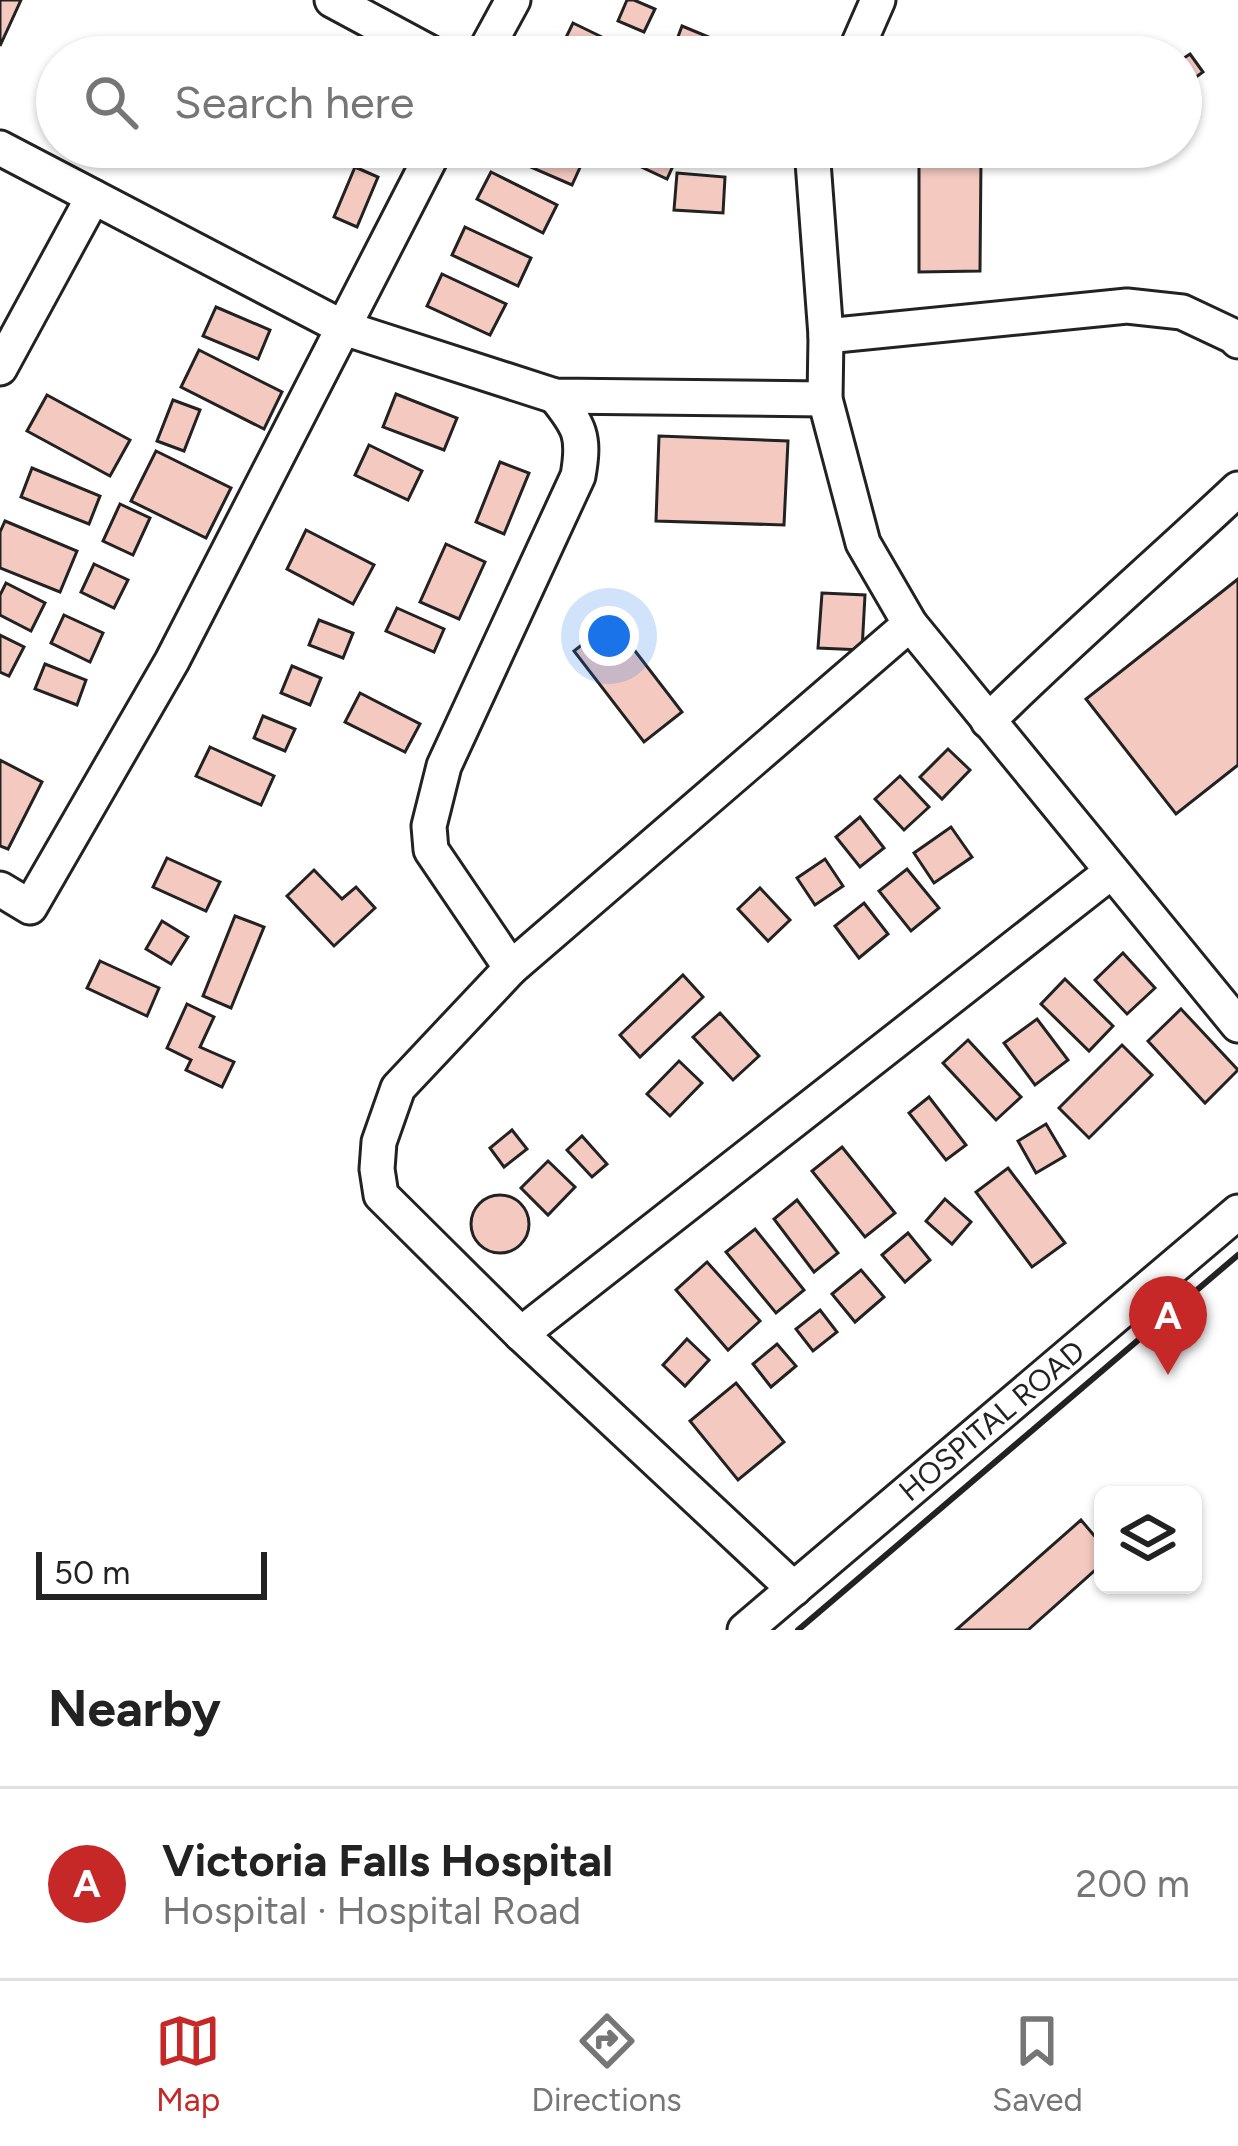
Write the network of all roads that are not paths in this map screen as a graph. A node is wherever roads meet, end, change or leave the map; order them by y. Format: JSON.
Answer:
{"nodes":[{"id":1,"x":332,"y":0,"type":"edge"},
{"id":2,"x":513,"y":0,"type":"edge"},
{"id":3,"x":878,"y":0,"type":"edge"},
{"id":4,"x":398,"y":36,"type":"edge"},
{"id":5,"x":493,"y":36,"type":"edge"},
{"id":6,"x":862,"y":36,"type":"edge"},
{"id":7,"x":0,"y":148,"type":"edge"},
{"id":8,"x":36,"y":167,"type":"edge"},
{"id":9,"x":38,"y":168,"type":"edge"},
{"id":10,"x":425,"y":168,"type":"edge"},
{"id":11,"x":813,"y":168,"type":"edge"},
{"id":12,"x":93,"y":197,"type":"junction"},
{"id":13,"x":344,"y":328,"type":"junction"},
{"id":14,"x":826,"y":335,"type":"junction"},
{"id":15,"x":1238,"y":341,"type":"edge"},
{"id":16,"x":0,"y":368,"type":"edge"},
{"id":17,"x":555,"y":396,"type":"junction"},
{"id":18,"x":825,"y":399,"type":"junction"},
{"id":19,"x":1238,"y":489,"type":"edge"},
{"id":20,"x":910,"y":624,"type":"junction"},
{"id":21,"x":988,"y":721,"type":"junction"},
{"id":22,"x":1111,"y":872,"type":"junction"},
{"id":23,"x":0,"y":890,"type":"edge"},
{"id":24,"x":511,"y":968,"type":"junction"},
{"id":25,"x":1238,"y":1025,"type":"edge"},
{"id":26,"x":1238,"y":1212,"type":"edge"},
{"id":27,"x":521,"y":1334,"type":"junction"},
{"id":28,"x":794,"y":1589,"type":"junction"},
{"id":29,"x":746,"y":1630,"type":"edge"}],
"edges":[{"from":1,"to":4,"type":"street"},
{"from":2,"to":5,"type":"street"},
{"from":3,"to":6,"type":"street"},
{"from":7,"to":8,"type":"street"},
{"from":9,"to":12,"type":"street"},
{"from":10,"to":13,"type":"street"},
{"from":11,"to":14,"type":"street"},
{"from":12,"to":13,"type":"street"},
{"from":12,"to":16,"type":"street"},
{"from":13,"to":17,"type":"street"},
{"from":13,"to":23,"type":"street"},
{"from":14,"to":15,"type":"street"},
{"from":14,"to":18,"type":"street"},
{"from":17,"to":18,"type":"street"},
{"from":17,"to":24,"type":"street"},
{"from":18,"to":20,"type":"street"},
{"from":19,"to":21,"type":"street"},
{"from":20,"to":21,"type":"street"},
{"from":20,"to":24,"type":"street"},
{"from":21,"to":22,"type":"street"},
{"from":22,"to":25,"type":"street"},
{"from":22,"to":27,"type":"street"},
{"from":24,"to":27,"type":"street"},
{"from":26,"to":28,"type":"street","name":"HOSPITAL ROAD"},
{"from":27,"to":28,"type":"street"},
{"from":28,"to":29,"type":"street","name":"HOSPITAL ROAD"}]}
